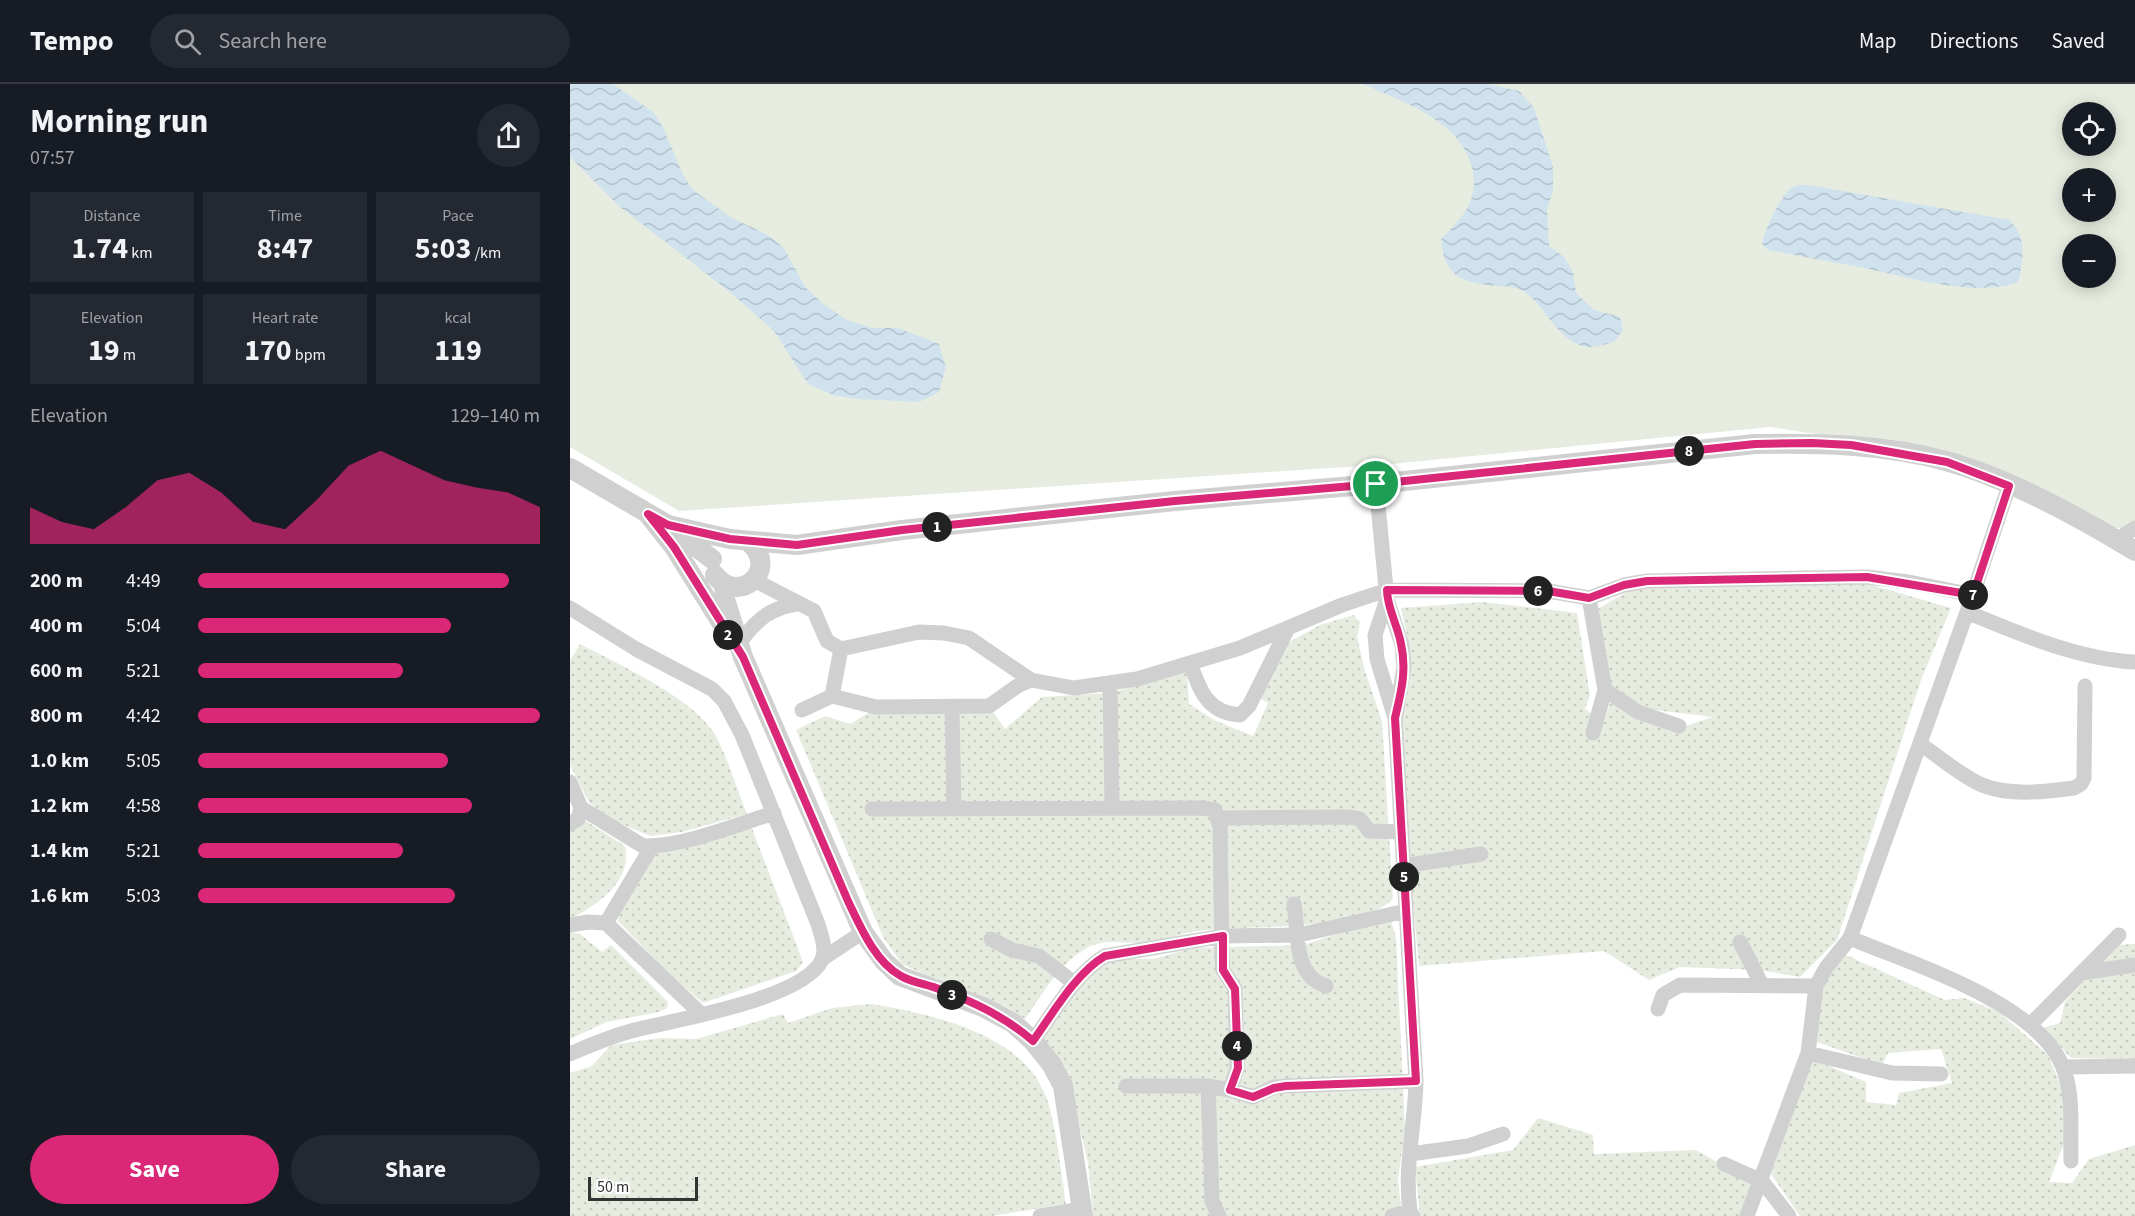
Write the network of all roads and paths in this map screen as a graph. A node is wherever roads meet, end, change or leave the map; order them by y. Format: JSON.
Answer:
{"nodes":[{"id":1,"x":570,"y":468,"type":"edge"},
{"id":2,"x":1376,"y":484,"type":"junction"},
{"id":3,"x":2009,"y":486,"type":"junction"},
{"id":4,"x":648,"y":514,"type":"junction"},
{"id":5,"x":668,"y":525,"type":"junction"},
{"id":6,"x":2135,"y":528,"type":"edge"},
{"id":7,"x":740,"y":540,"type":"junction"},
{"id":8,"x":2116,"y":540,"type":"junction"},
{"id":9,"x":797,"y":545,"type":"junction"},
{"id":10,"x":2135,"y":551,"type":"edge"},
{"id":11,"x":712,"y":560,"type":"junction"},
{"id":12,"x":745,"y":579,"type":"junction"},
{"id":13,"x":1387,"y":595,"type":"junction"},
{"id":14,"x":1973,"y":595,"type":"junction"},
{"id":15,"x":1589,"y":598,"type":"junction"},
{"id":16,"x":797,"y":604,"type":"junction"},
{"id":17,"x":570,"y":608,"type":"edge"},
{"id":18,"x":1967,"y":612,"type":"junction"},
{"id":19,"x":1287,"y":630,"type":"junction"},
{"id":20,"x":743,"y":648,"type":"junction"},
{"id":21,"x":841,"y":649,"type":"junction"},
{"id":22,"x":1191,"y":663,"type":"junction"},
{"id":23,"x":2135,"y":663,"type":"edge"},
{"id":24,"x":1031,"y":680,"type":"junction"},
{"id":25,"x":1110,"y":684,"type":"junction"},
{"id":26,"x":2085,"y":686,"type":"dead end"},
{"id":27,"x":1605,"y":690,"type":"junction"},
{"id":28,"x":832,"y":696,"type":"junction"},
{"id":29,"x":952,"y":707,"type":"junction"},
{"id":30,"x":802,"y":710,"type":"dead end"},
{"id":31,"x":1395,"y":718,"type":"junction"},
{"id":32,"x":1679,"y":726,"type":"dead end"},
{"id":33,"x":1593,"y":733,"type":"dead end"},
{"id":34,"x":1920,"y":744,"type":"junction"},
{"id":35,"x":570,"y":782,"type":"edge"},
{"id":36,"x":581,"y":808,"type":"junction"},
{"id":37,"x":1112,"y":808,"type":"junction"},
{"id":38,"x":872,"y":809,"type":"dead end"},
{"id":39,"x":954,"y":809,"type":"junction"},
{"id":40,"x":774,"y":813,"type":"junction"},
{"id":41,"x":1219,"y":818,"type":"junction"},
{"id":42,"x":570,"y":824,"type":"edge"},
{"id":43,"x":1401,"y":832,"type":"junction"},
{"id":44,"x":652,"y":846,"type":"junction"},
{"id":45,"x":1481,"y":854,"type":"dead end"},
{"id":46,"x":1403,"y":866,"type":"junction"},
{"id":47,"x":1294,"y":904,"type":"dead end"},
{"id":48,"x":1406,"y":911,"type":"junction"},
{"id":49,"x":606,"y":923,"type":"junction"},
{"id":50,"x":570,"y":925,"type":"edge"},
{"id":51,"x":863,"y":932,"type":"junction"},
{"id":52,"x":1299,"y":935,"type":"junction"},
{"id":53,"x":2119,"y":935,"type":"dead end"},
{"id":54,"x":1223,"y":936,"type":"junction"},
{"id":55,"x":1850,"y":938,"type":"junction"},
{"id":56,"x":991,"y":939,"type":"dead end"},
{"id":57,"x":1740,"y":942,"type":"dead end"},
{"id":58,"x":822,"y":959,"type":"junction"},
{"id":59,"x":2135,"y":964,"type":"edge"},
{"id":60,"x":2081,"y":973,"type":"junction"},
{"id":61,"x":1074,"y":983,"type":"junction"},
{"id":62,"x":1762,"y":985,"type":"junction"},
{"id":63,"x":1326,"y":986,"type":"dead end"},
{"id":64,"x":1816,"y":986,"type":"junction"},
{"id":65,"x":1659,"y":1009,"type":"dead end"},
{"id":66,"x":700,"y":1013,"type":"junction"},
{"id":67,"x":2030,"y":1025,"type":"junction"},
{"id":68,"x":1033,"y":1041,"type":"junction"},
{"id":69,"x":1808,"y":1053,"type":"junction"},
{"id":70,"x":570,"y":1054,"type":"edge"},
{"id":71,"x":2135,"y":1066,"type":"edge"},
{"id":72,"x":2063,"y":1067,"type":"junction"},
{"id":73,"x":1941,"y":1074,"type":"dead end"},
{"id":74,"x":1416,"y":1081,"type":"junction"},
{"id":75,"x":1126,"y":1086,"type":"dead end"},
{"id":76,"x":1208,"y":1086,"type":"junction"},
{"id":77,"x":1230,"y":1090,"type":"junction"},
{"id":78,"x":1503,"y":1134,"type":"dead end"},
{"id":79,"x":1410,"y":1154,"type":"junction"},
{"id":80,"x":2070,"y":1161,"type":"dead end"},
{"id":81,"x":1724,"y":1164,"type":"dead end"},
{"id":82,"x":1762,"y":1181,"type":"junction"},
{"id":83,"x":1082,"y":1212,"type":"edge"},
{"id":84,"x":1411,"y":1214,"type":"edge"},
{"id":85,"x":1040,"y":1216,"type":"edge"},
{"id":86,"x":1220,"y":1216,"type":"edge"},
{"id":87,"x":1392,"y":1216,"type":"edge"},
{"id":88,"x":1747,"y":1216,"type":"edge"},
{"id":89,"x":1789,"y":1216,"type":"edge"}],
"edges":[{"from":1,"to":4,"type":"street"},
{"from":2,"to":3,"type":"street"},
{"from":2,"to":9,"type":"street"},
{"from":2,"to":13,"type":"street"},
{"from":3,"to":8,"type":"street"},
{"from":3,"to":14,"type":"street"},
{"from":4,"to":5,"type":"street"},
{"from":4,"to":20,"type":"street"},
{"from":5,"to":7,"type":"street"},
{"from":5,"to":11,"type":"street"},
{"from":6,"to":8,"type":"street"},
{"from":7,"to":9,"type":"street"},
{"from":7,"to":11,"type":"street"},
{"from":7,"to":12,"type":"street"},
{"from":8,"to":10,"type":"street"},
{"from":9,"to":12,"type":"street"},
{"from":11,"to":12,"type":"street"},
{"from":12,"to":16,"type":"street"},
{"from":12,"to":20,"type":"street"},
{"from":13,"to":15,"type":"street"},
{"from":13,"to":19,"type":"street"},
{"from":13,"to":31,"type":"street"},
{"from":13,"to":31,"type":"street"},
{"from":14,"to":15,"type":"street"},
{"from":14,"to":18,"type":"street"},
{"from":15,"to":27,"type":"street"},
{"from":16,"to":20,"type":"street"},
{"from":16,"to":21,"type":"street"},
{"from":17,"to":40,"type":"street"},
{"from":18,"to":23,"type":"street"},
{"from":18,"to":34,"type":"street"},
{"from":19,"to":22,"type":"street"},
{"from":19,"to":22,"type":"street"},
{"from":20,"to":51,"type":"street"},
{"from":21,"to":24,"type":"street"},
{"from":21,"to":28,"type":"street"},
{"from":22,"to":25,"type":"street"},
{"from":24,"to":25,"type":"street"},
{"from":24,"to":29,"type":"street"},
{"from":25,"to":37,"type":"street"},
{"from":26,"to":34,"type":"street"},
{"from":27,"to":32,"type":"street"},
{"from":27,"to":33,"type":"street"},
{"from":28,"to":29,"type":"street"},
{"from":28,"to":30,"type":"street"},
{"from":29,"to":39,"type":"street"},
{"from":31,"to":43,"type":"street"},
{"from":34,"to":55,"type":"street"},
{"from":35,"to":36,"type":"street"},
{"from":36,"to":42,"type":"street"},
{"from":36,"to":44,"type":"street"},
{"from":37,"to":39,"type":"street"},
{"from":37,"to":41,"type":"street"},
{"from":38,"to":39,"type":"street"},
{"from":40,"to":44,"type":"street"},
{"from":40,"to":58,"type":"street"},
{"from":41,"to":43,"type":"street"},
{"from":41,"to":54,"type":"street"},
{"from":43,"to":46,"type":"street"},
{"from":44,"to":49,"type":"street"},
{"from":45,"to":46,"type":"street"},
{"from":46,"to":48,"type":"street"},
{"from":47,"to":52,"type":"street"},
{"from":48,"to":52,"type":"street"},
{"from":48,"to":74,"type":"street"},
{"from":49,"to":50,"type":"street"},
{"from":49,"to":66,"type":"street"},
{"from":51,"to":58,"type":"street"},
{"from":51,"to":68,"type":"street"},
{"from":52,"to":54,"type":"street"},
{"from":52,"to":63,"type":"street"},
{"from":53,"to":60,"type":"street"},
{"from":54,"to":61,"type":"street"},
{"from":54,"to":77,"type":"street"},
{"from":55,"to":64,"type":"street"},
{"from":55,"to":67,"type":"street"},
{"from":56,"to":61,"type":"street"},
{"from":57,"to":62,"type":"street"},
{"from":58,"to":66,"type":"street"},
{"from":59,"to":60,"type":"street"},
{"from":60,"to":67,"type":"street"},
{"from":61,"to":68,"type":"street"},
{"from":62,"to":64,"type":"street"},
{"from":62,"to":65,"type":"street"},
{"from":64,"to":69,"type":"street"},
{"from":66,"to":70,"type":"street"},
{"from":67,"to":72,"type":"street"},
{"from":68,"to":83,"type":"street"},
{"from":69,"to":73,"type":"street"},
{"from":69,"to":82,"type":"street"},
{"from":71,"to":72,"type":"street"},
{"from":72,"to":80,"type":"street"},
{"from":74,"to":77,"type":"street"},
{"from":74,"to":79,"type":"street"},
{"from":75,"to":76,"type":"street"},
{"from":76,"to":77,"type":"street"},
{"from":76,"to":86,"type":"street"},
{"from":78,"to":79,"type":"street"},
{"from":79,"to":84,"type":"street"},
{"from":81,"to":82,"type":"street"},
{"from":82,"to":88,"type":"street"},
{"from":82,"to":89,"type":"street"},
{"from":83,"to":85,"type":"street"},
{"from":84,"to":87,"type":"street"}]}
